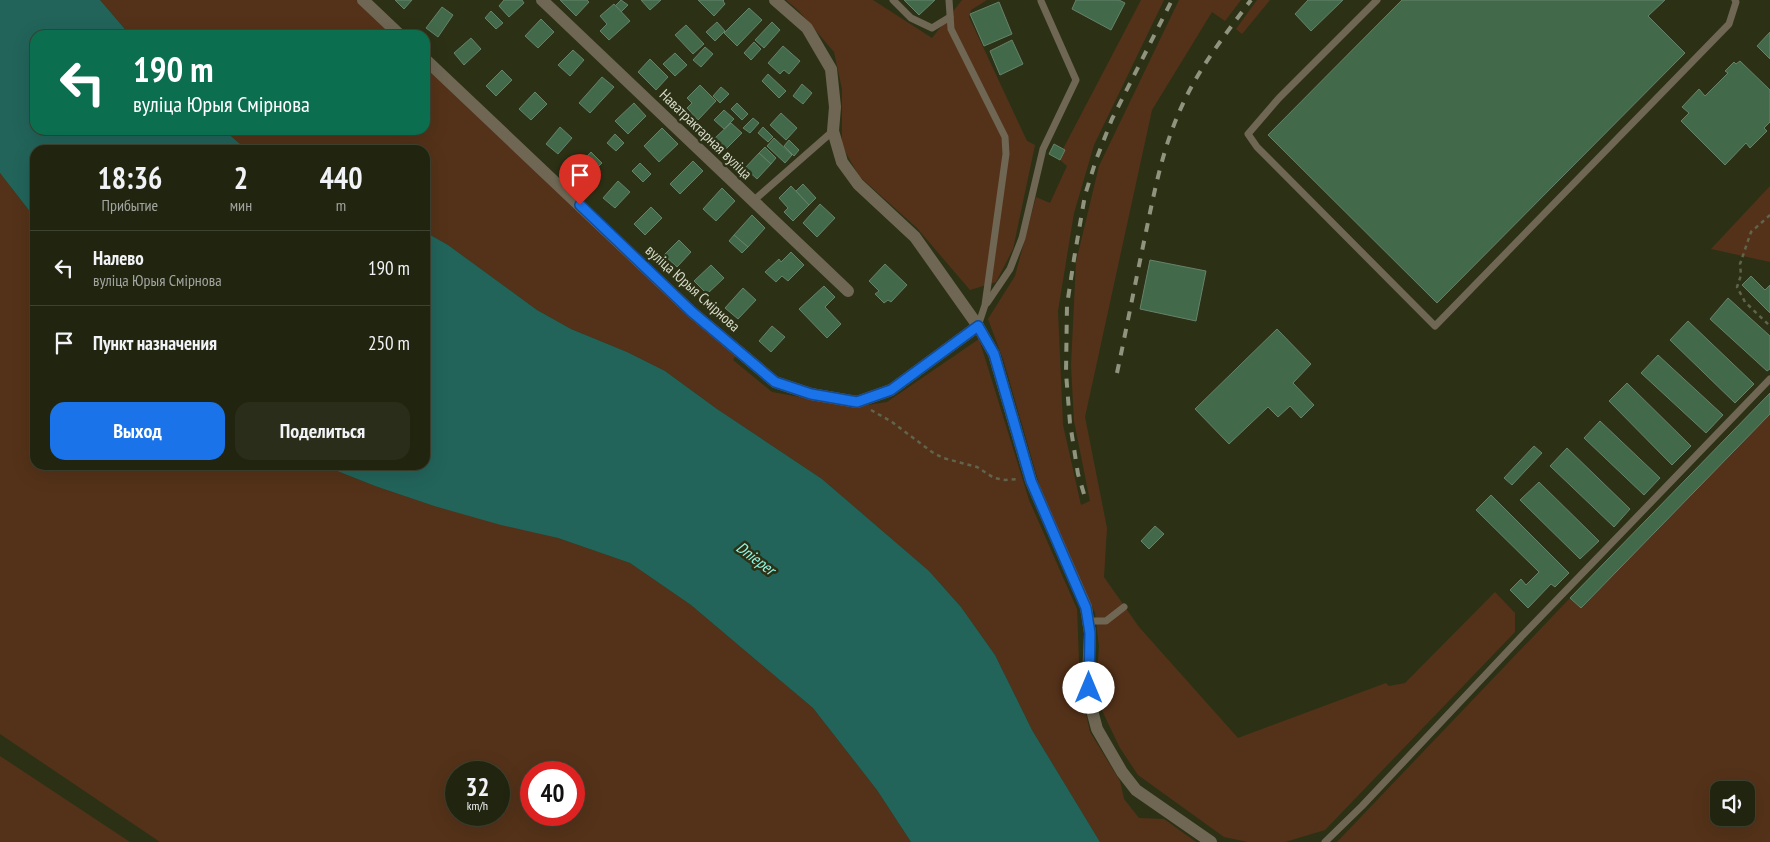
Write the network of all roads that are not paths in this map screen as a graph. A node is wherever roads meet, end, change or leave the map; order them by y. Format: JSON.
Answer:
{"nodes":[{"id":1,"x":363,"y":0,"type":"edge"},
{"id":2,"x":542,"y":0,"type":"edge"},
{"id":3,"x":775,"y":0,"type":"edge"},
{"id":4,"x":893,"y":0,"type":"edge"},
{"id":5,"x":949,"y":0,"type":"edge"},
{"id":6,"x":1377,"y":0,"type":"edge"},
{"id":7,"x":1736,"y":0,"type":"edge"},
{"id":8,"x":1041,"y":1,"type":"dead end"},
{"id":9,"x":950,"y":17,"type":"junction"},
{"id":10,"x":395,"y":30,"type":"edge"},
{"id":11,"x":430,"y":64,"type":"edge"},
{"id":12,"x":833,"y":131,"type":"junction"},
{"id":13,"x":752,"y":202,"type":"junction"},
{"id":14,"x":848,"y":291,"type":"dead end"},
{"id":15,"x":985,"y":305,"type":"junction"},
{"id":16,"x":978,"y":326,"type":"junction"},
{"id":17,"x":1770,"y":379,"type":"edge"},
{"id":18,"x":1124,"y":607,"type":"dead end"},
{"id":19,"x":1088,"y":621,"type":"junction"},
{"id":20,"x":1212,"y":842,"type":"edge"},
{"id":21,"x":1326,"y":842,"type":"edge"}],
"edges":[{"from":1,"to":10,"type":"street"},
{"from":2,"to":13,"type":"street","name":"Наватрактарная вуліца"},
{"from":3,"to":12,"type":"street"},
{"from":4,"to":9,"type":"lane"},
{"from":5,"to":9,"type":"lane"},
{"from":6,"to":7,"type":"lane"},
{"from":8,"to":15,"type":"lane"},
{"from":9,"to":15,"type":"lane"},
{"from":11,"to":16,"type":"street","name":"вуліца Юрыя Смірнова"},
{"from":12,"to":13,"type":"lane"},
{"from":12,"to":16,"type":"street"},
{"from":13,"to":14,"type":"street","name":"Наватрактарная вуліца"},
{"from":15,"to":16,"type":"lane"},
{"from":16,"to":19,"type":"street"},
{"from":17,"to":21,"type":"lane"},
{"from":18,"to":19,"type":"lane"},
{"from":19,"to":20,"type":"street"}]}
